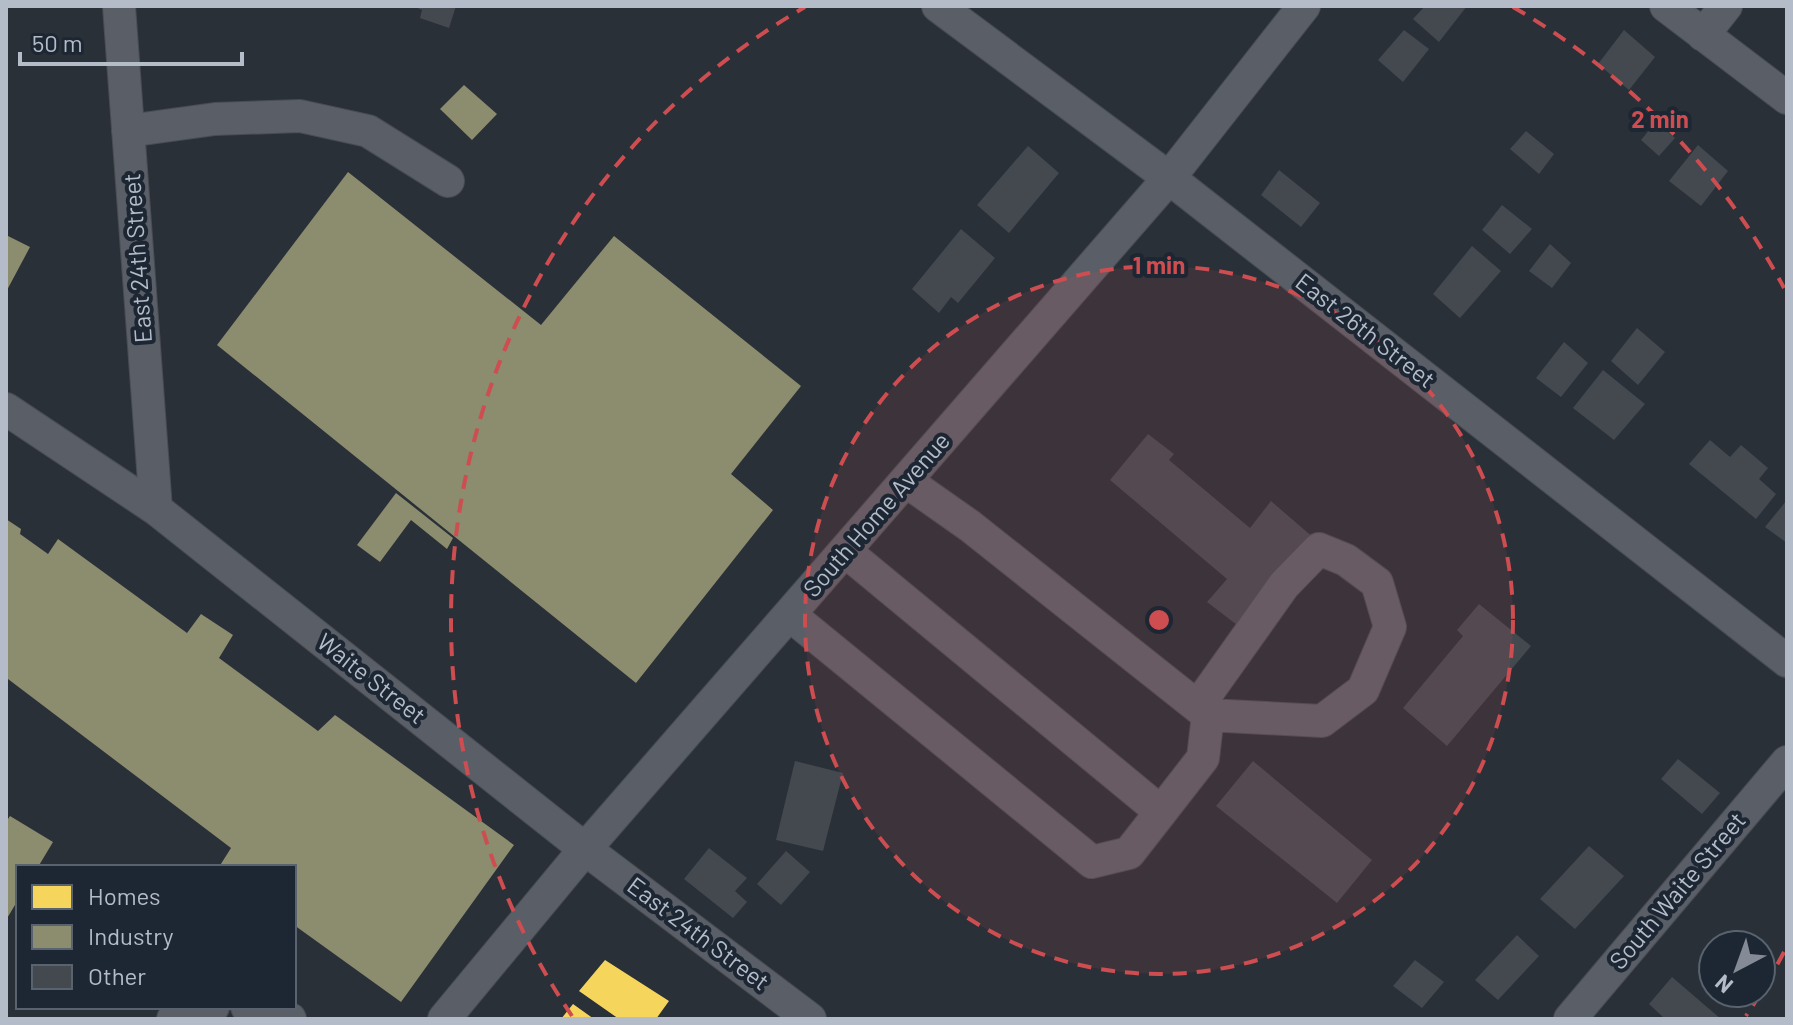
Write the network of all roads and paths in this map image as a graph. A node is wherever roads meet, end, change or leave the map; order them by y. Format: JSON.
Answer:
{"nodes":[{"id":1,"x":119,"y":6,"type":"edge"},
{"id":2,"x":938,"y":6,"type":"edge"},
{"id":3,"x":1304,"y":6,"type":"edge"},
{"id":4,"x":1666,"y":6,"type":"edge"},
{"id":5,"x":1726,"y":6,"type":"edge"},
{"id":6,"x":1703,"y":35,"type":"junction"},
{"id":7,"x":1787,"y":98,"type":"edge"},
{"id":8,"x":128,"y":131,"type":"junction"},
{"id":9,"x":1169,"y":178,"type":"junction"},
{"id":10,"x":448,"y":181,"type":"dead end"},
{"id":11,"x":6,"y":409,"type":"edge"},
{"id":12,"x":906,"y":481,"type":"junction"},
{"id":13,"x":156,"y":509,"type":"junction"},
{"id":14,"x":845,"y":551,"type":"junction"},
{"id":15,"x":790,"y":615,"type":"junction"},
{"id":16,"x":1787,"y":661,"type":"edge"},
{"id":17,"x":1203,"y":710,"type":"junction"},
{"id":18,"x":1787,"y":762,"type":"edge"},
{"id":19,"x":1161,"y":812,"type":"junction"},
{"id":20,"x":585,"y":849,"type":"junction"},
{"id":21,"x":206,"y":1009,"type":"edge"},
{"id":22,"x":254,"y":1009,"type":"edge"},
{"id":23,"x":173,"y":1019,"type":"edge"},
{"id":24,"x":290,"y":1019,"type":"edge"},
{"id":25,"x":444,"y":1019,"type":"edge"},
{"id":26,"x":810,"y":1019,"type":"edge"},
{"id":27,"x":1570,"y":1019,"type":"edge"}],
"edges":[{"from":1,"to":8,"type":"street","name":"East 24th Street"},
{"from":2,"to":9,"type":"street","name":"East 26th Street"},
{"from":3,"to":9,"type":"street","name":"South Home Avenue"},
{"from":4,"to":6,"type":"street"},
{"from":5,"to":6,"type":"street"},
{"from":6,"to":7,"type":"street"},
{"from":8,"to":10,"type":"street"},
{"from":8,"to":13,"type":"street","name":"East 24th Street"},
{"from":9,"to":12,"type":"street","name":"South Home Avenue"},
{"from":9,"to":16,"type":"street","name":"East 26th Street"},
{"from":11,"to":13,"type":"street","name":"Waite Street"},
{"from":12,"to":14,"type":"street","name":"South Home Avenue"},
{"from":12,"to":17,"type":"street"},
{"from":13,"to":20,"type":"street","name":"Waite Street"},
{"from":14,"to":15,"type":"street","name":"South Home Avenue"},
{"from":14,"to":19,"type":"street"},
{"from":15,"to":19,"type":"street"},
{"from":15,"to":20,"type":"street","name":"South Home Avenue"},
{"from":17,"to":17,"type":"street"},
{"from":17,"to":19,"type":"street"},
{"from":18,"to":27,"type":"street","name":"South Waite Street"},
{"from":20,"to":25,"type":"street","name":"South Home Avenue"},
{"from":20,"to":26,"type":"street","name":"East 24th Street"},
{"from":21,"to":23,"type":"street"},
{"from":22,"to":24,"type":"street"}]}
